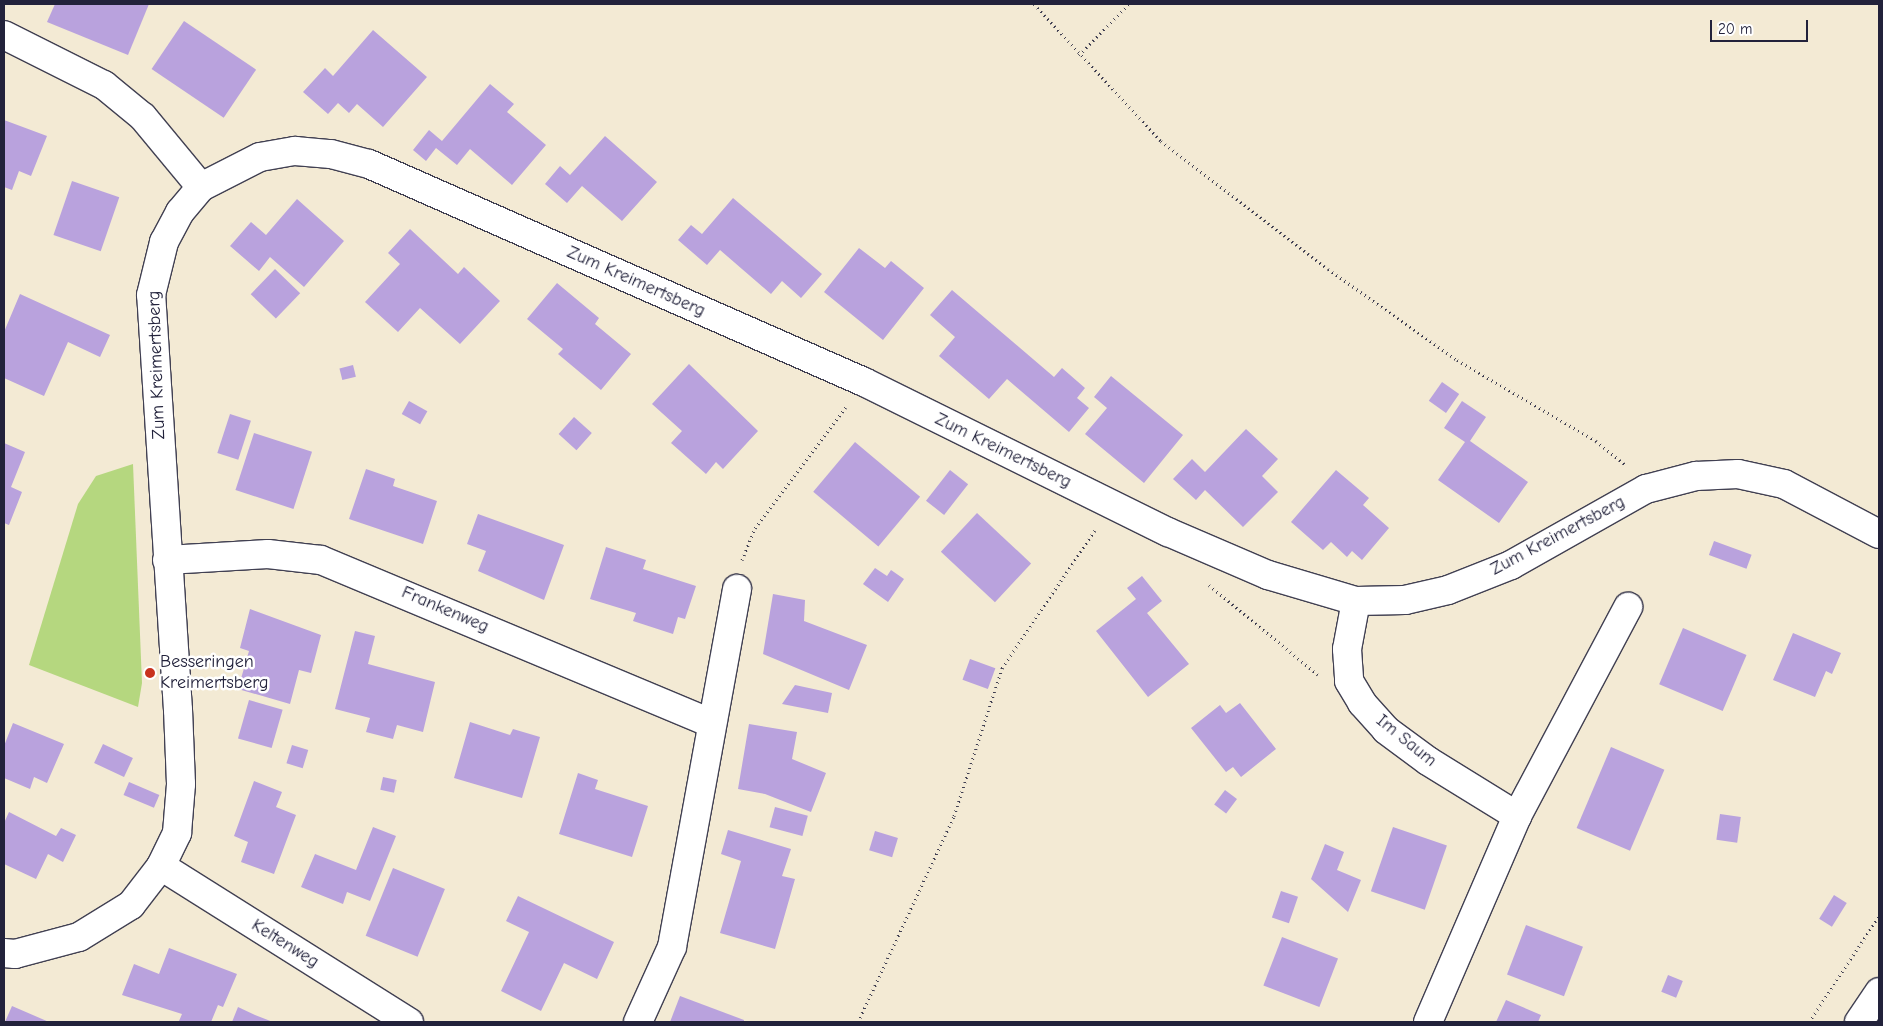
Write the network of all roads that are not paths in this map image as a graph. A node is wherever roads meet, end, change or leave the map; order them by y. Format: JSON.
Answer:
{"nodes":[{"id":1,"x":4,"y":35,"type":"edge"},
{"id":2,"x":201,"y":188,"type":"junction"},
{"id":3,"x":1879,"y":534,"type":"edge"},
{"id":4,"x":166,"y":560,"type":"junction"},
{"id":5,"x":737,"y":589,"type":"road end"},
{"id":6,"x":1356,"y":601,"type":"junction"},
{"id":7,"x":1628,"y":607,"type":"dead end"},
{"id":8,"x":711,"y":724,"type":"junction"},
{"id":9,"x":1517,"y":816,"type":"junction"},
{"id":10,"x":161,"y":866,"type":"junction"},
{"id":11,"x":4,"y":953,"type":"edge"},
{"id":12,"x":1879,"y":992,"type":"edge"},
{"id":13,"x":409,"y":1022,"type":"edge"},
{"id":14,"x":638,"y":1022,"type":"edge"},
{"id":15,"x":1428,"y":1022,"type":"edge"},
{"id":16,"x":1859,"y":1022,"type":"edge"}],
"edges":[{"from":1,"to":2,"type":"street"},
{"from":2,"to":4,"type":"street","name":"Zum Kreimertsberg"},
{"from":2,"to":6,"type":"street","name":"Zum Kreimertsberg"},
{"from":3,"to":6,"type":"street","name":"Zum Kreimertsberg"},
{"from":4,"to":8,"type":"street","name":"Frankenweg"},
{"from":4,"to":10,"type":"street","name":"Zum Kreimertsberg"},
{"from":5,"to":8,"type":"street"},
{"from":6,"to":9,"type":"street","name":"Im Saum"},
{"from":7,"to":9,"type":"street"},
{"from":8,"to":14,"type":"street"},
{"from":9,"to":15,"type":"street"},
{"from":10,"to":11,"type":"street","name":"Zum Kreimertsberg"},
{"from":10,"to":13,"type":"street","name":"Keltenweg"},
{"from":12,"to":16,"type":"street"}]}
